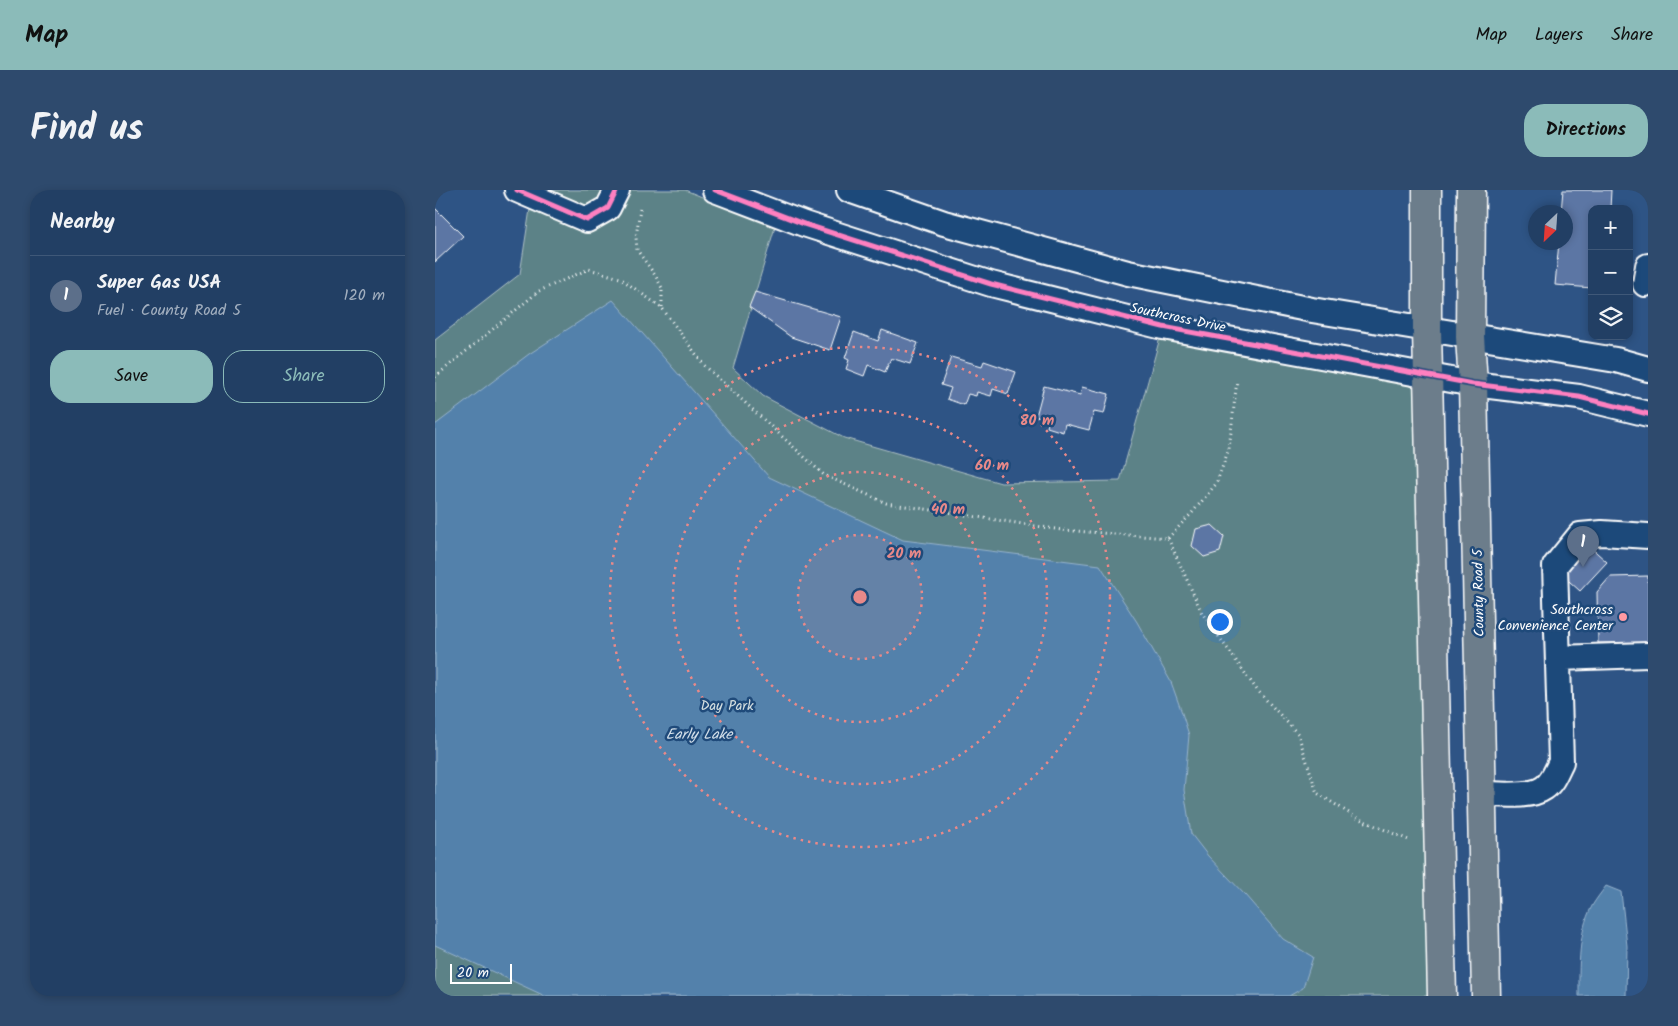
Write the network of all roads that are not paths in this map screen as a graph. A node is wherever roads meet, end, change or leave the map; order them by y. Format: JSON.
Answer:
{"nodes":[{"id":1,"x":517,"y":190,"type":"edge"},
{"id":2,"x":617,"y":190,"type":"edge"},
{"id":3,"x":715,"y":190,"type":"edge"},
{"id":4,"x":849,"y":190,"type":"edge"},
{"id":5,"x":1427,"y":190,"type":"edge"},
{"id":6,"x":1471,"y":190,"type":"edge"},
{"id":7,"x":1427,"y":330,"type":"junction"},
{"id":8,"x":1471,"y":337,"type":"junction"},
{"id":9,"x":1648,"y":369,"type":"edge"},
{"id":10,"x":1429,"y":376,"type":"junction"},
{"id":11,"x":1473,"y":384,"type":"junction"},
{"id":12,"x":1648,"y":414,"type":"edge"},
{"id":13,"x":1648,"y":536,"type":"edge"},
{"id":14,"x":1648,"y":655,"type":"edge"},
{"id":15,"x":1558,"y":658,"type":"junction"},
{"id":16,"x":1482,"y":794,"type":"junction"},
{"id":17,"x":1442,"y":996,"type":"edge"},
{"id":18,"x":1487,"y":996,"type":"edge"}],
"edges":[{"from":1,"to":2,"type":"street"},
{"from":3,"to":10,"type":"street","name":"Southcross Drive"},
{"from":4,"to":7,"type":"street"},
{"from":5,"to":7,"type":"main road"},
{"from":6,"to":8,"type":"main road","name":"County Road 5"},
{"from":7,"to":8,"type":"street"},
{"from":7,"to":10,"type":"main road"},
{"from":8,"to":9,"type":"street"},
{"from":8,"to":11,"type":"main road","name":"County Road 5"},
{"from":10,"to":11,"type":"street","name":"Southcross Drive"},
{"from":10,"to":17,"type":"main road"},
{"from":11,"to":12,"type":"street","name":"Southcross Drive"},
{"from":11,"to":16,"type":"main road","name":"County Road 5"},
{"from":13,"to":15,"type":"street"},
{"from":14,"to":15,"type":"street"},
{"from":15,"to":16,"type":"street"},
{"from":16,"to":18,"type":"main road","name":"County Road 5"}]}
